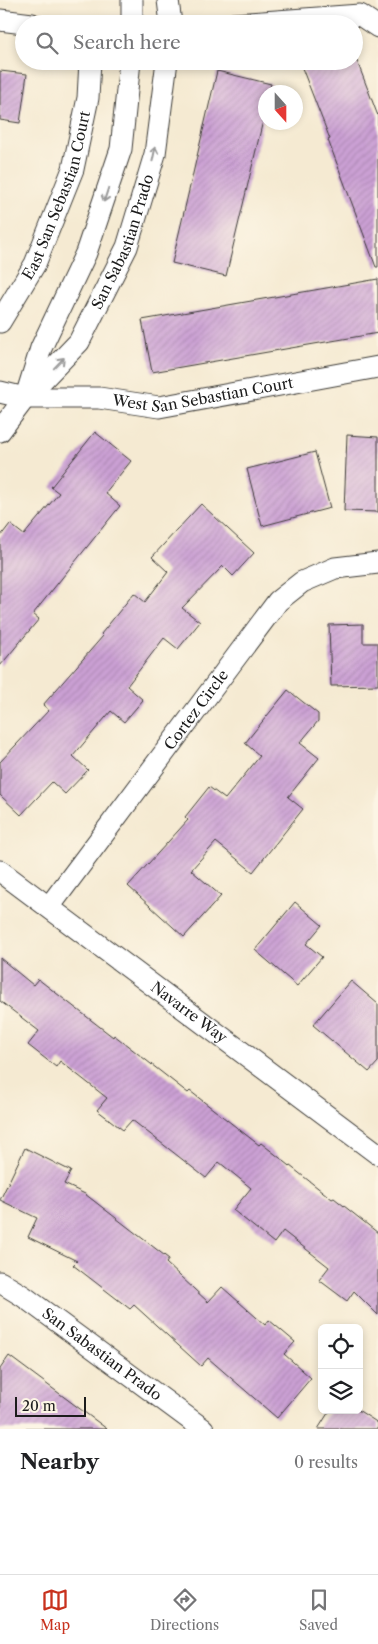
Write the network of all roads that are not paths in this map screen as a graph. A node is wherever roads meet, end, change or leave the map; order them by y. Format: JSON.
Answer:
{"nodes":[{"id":1,"x":132,"y":0,"type":"edge"},
{"id":2,"x":168,"y":0,"type":"edge"},
{"id":3,"x":132,"y":15,"type":"edge"},
{"id":4,"x":170,"y":15,"type":"edge"},
{"id":5,"x":363,"y":17,"type":"edge"},
{"id":6,"x":0,"y":20,"type":"edge"},
{"id":7,"x":15,"y":22,"type":"edge"},
{"id":8,"x":378,"y":27,"type":"edge"},
{"id":9,"x":90,"y":70,"type":"edge"},
{"id":10,"x":129,"y":70,"type":"edge"},
{"id":11,"x":166,"y":70,"type":"edge"},
{"id":12,"x":0,"y":322,"type":"edge"},
{"id":13,"x":378,"y":367,"type":"edge"},
{"id":14,"x":0,"y":392,"type":"edge"},
{"id":15,"x":25,"y":398,"type":"junction"},
{"id":16,"x":0,"y":431,"type":"edge"},
{"id":17,"x":378,"y":563,"type":"edge"},
{"id":18,"x":0,"y":871,"type":"edge"},
{"id":19,"x":48,"y":907,"type":"junction"},
{"id":20,"x":378,"y":1154,"type":"edge"},
{"id":21,"x":0,"y":1282,"type":"edge"},
{"id":22,"x":203,"y":1429,"type":"edge"}],
"edges":[{"from":1,"to":3,"type":"street"},
{"from":2,"to":4,"type":"street"},
{"from":5,"to":8,"type":"street"},
{"from":6,"to":7,"type":"street"},
{"from":9,"to":12,"type":"street","name":"East San Sebastian Court"},
{"from":10,"to":15,"type":"street","name":"San Sabastian Prado","one_way":true},
{"from":15,"to":11,"type":"street","name":"San Sabastian Prado","one_way":true},
{"from":13,"to":15,"type":"street","name":"West San Sebastian Court"},
{"from":14,"to":15,"type":"street"},
{"from":15,"to":16,"type":"street","name":"San Sabastian Prado"},
{"from":17,"to":19,"type":"street","name":"Cortez Circle"},
{"from":18,"to":19,"type":"street","name":"Navarre Way"},
{"from":19,"to":20,"type":"street","name":"Navarre Way"},
{"from":21,"to":22,"type":"street","name":"San Sabastian Prado"}]}
